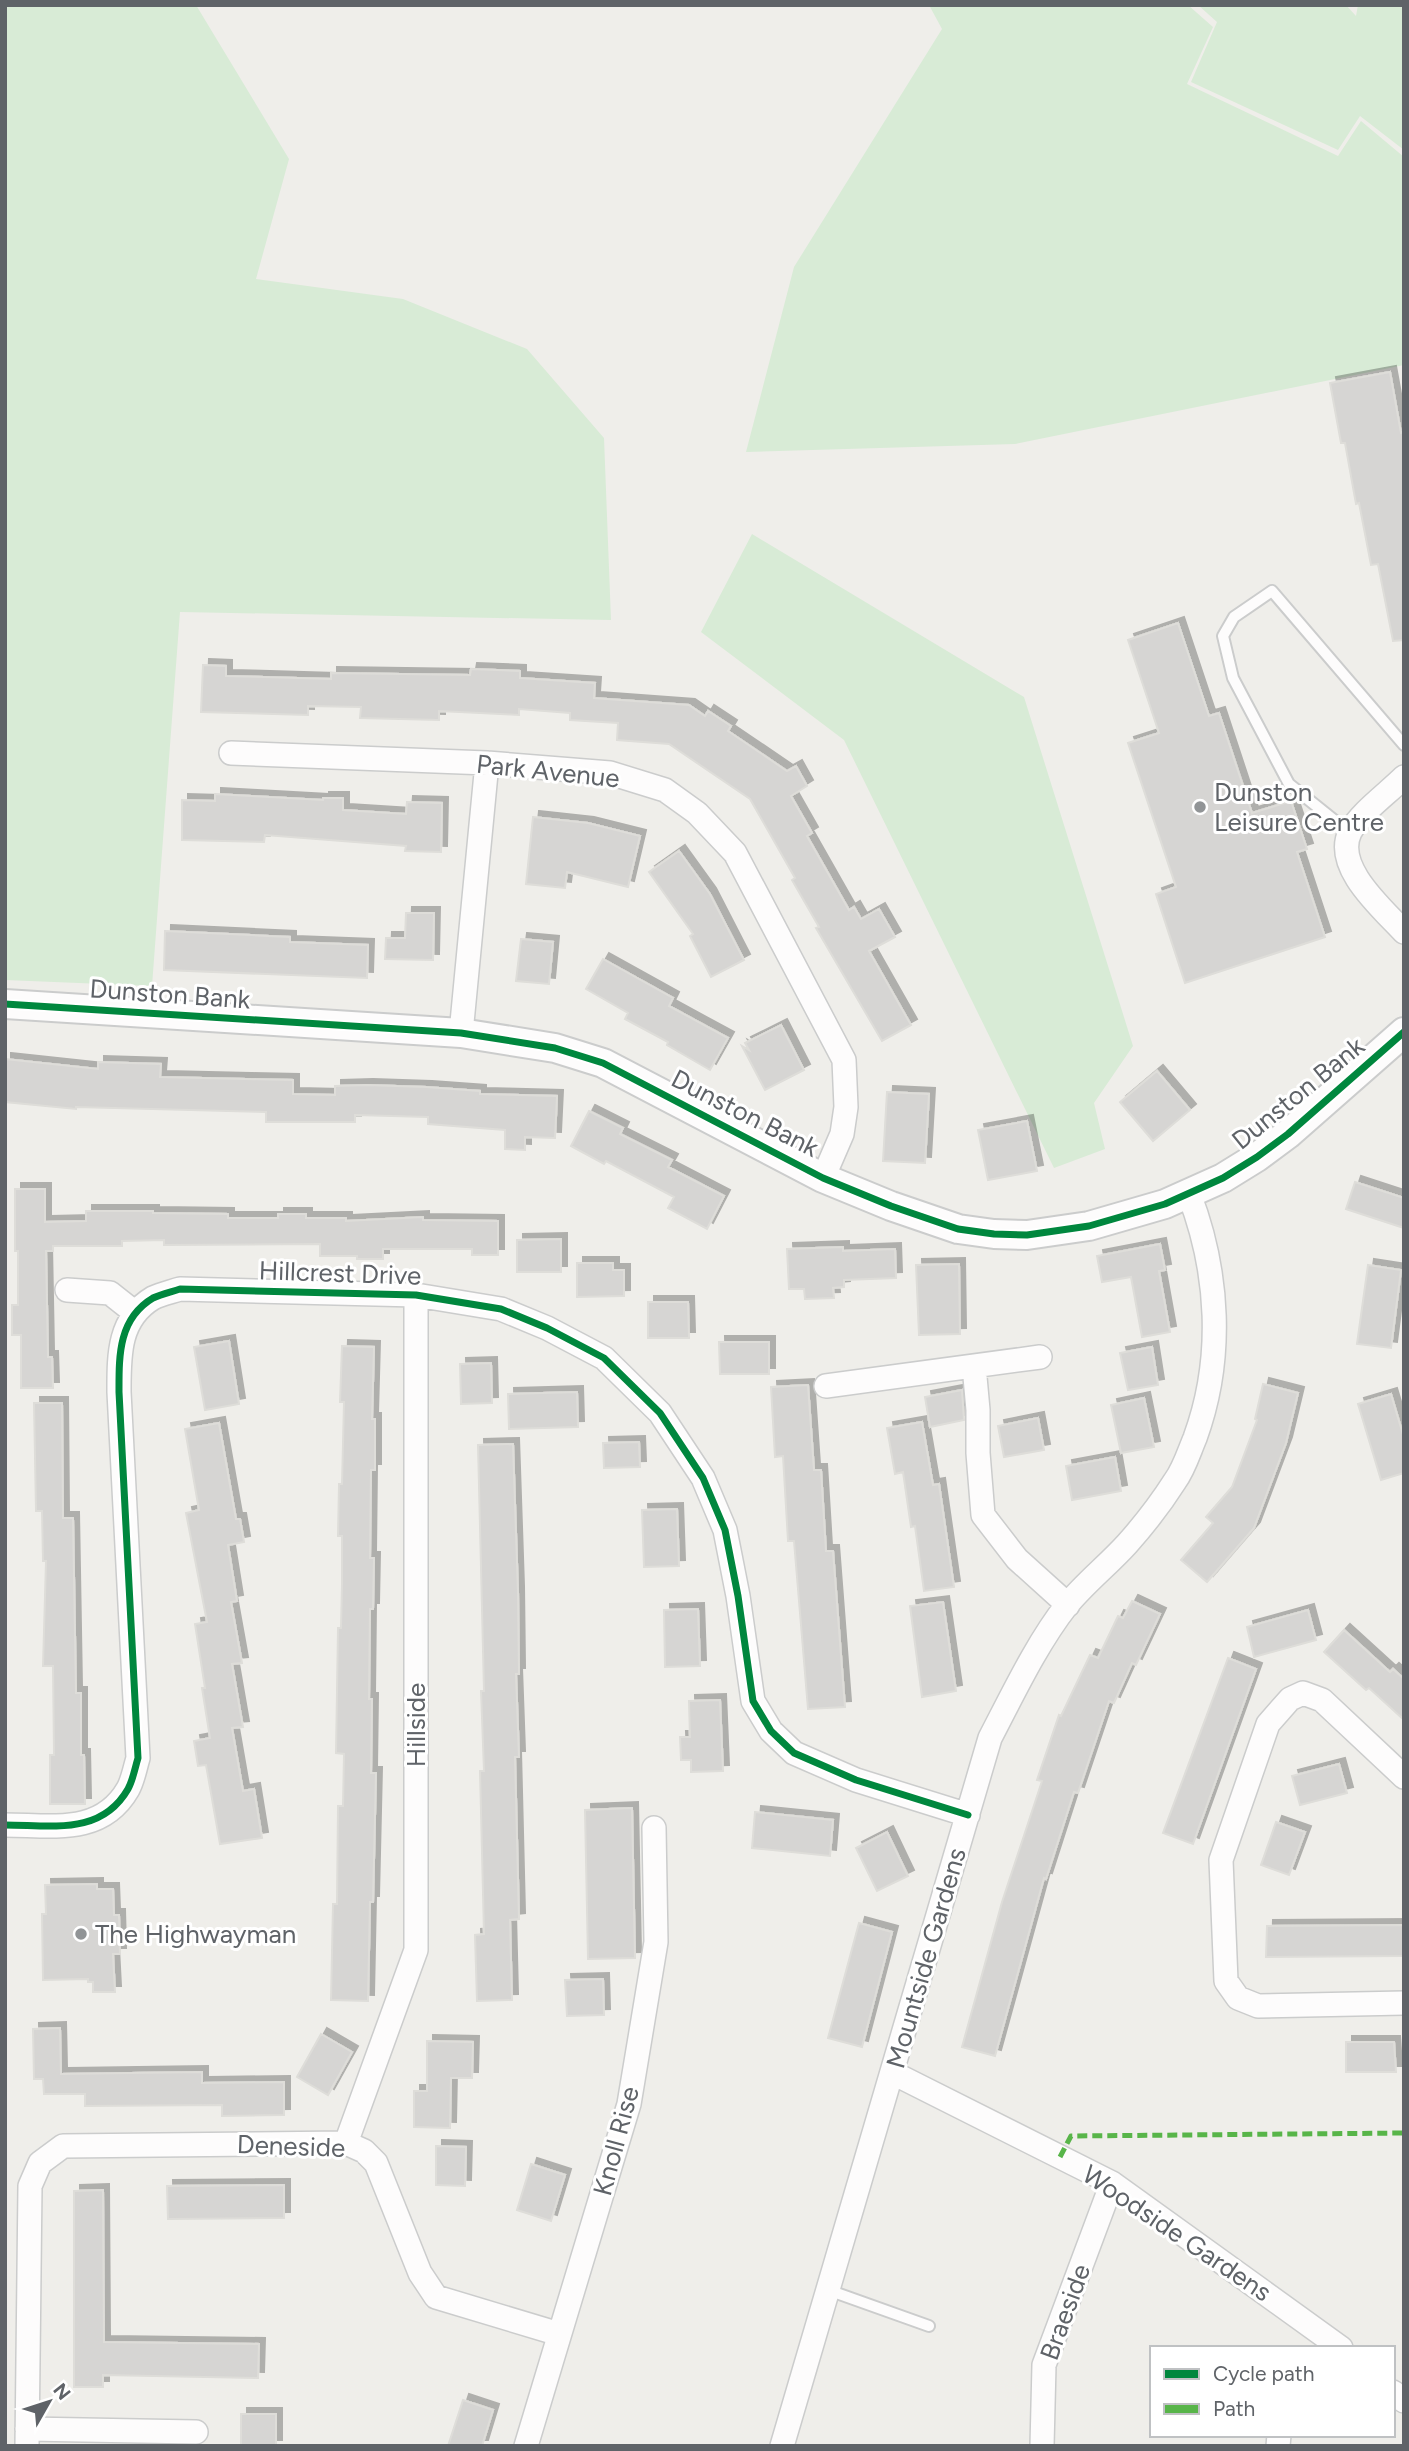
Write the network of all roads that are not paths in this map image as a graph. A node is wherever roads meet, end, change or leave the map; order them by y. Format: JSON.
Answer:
{"nodes":[{"id":1,"x":1404,"y":745,"type":"edge"},
{"id":2,"x":231,"y":753,"type":"dead end"},
{"id":3,"x":487,"y":763,"type":"junction"},
{"id":4,"x":1404,"y":778,"type":"edge"},
{"id":5,"x":1350,"y":833,"type":"junction"},
{"id":6,"x":1404,"y":932,"type":"edge"},
{"id":7,"x":5,"y":1004,"type":"edge"},
{"id":8,"x":1404,"y":1031,"type":"edge"},
{"id":9,"x":461,"y":1033,"type":"junction"},
{"id":10,"x":823,"y":1178,"type":"junction"},
{"id":11,"x":1189,"y":1194,"type":"junction"},
{"id":12,"x":67,"y":1290,"type":"dead end"},
{"id":13,"x":416,"y":1295,"type":"junction"},
{"id":14,"x":134,"y":1312,"type":"junction"},
{"id":15,"x":1040,"y":1357,"type":"dead end"},
{"id":16,"x":974,"y":1366,"type":"junction"},
{"id":17,"x":826,"y":1386,"type":"dead end"},
{"id":18,"x":1068,"y":1605,"type":"junction"},
{"id":19,"x":1404,"y":1777,"type":"edge"},
{"id":20,"x":968,"y":1815,"type":"junction"},
{"id":21,"x":5,"y":1825,"type":"edge"},
{"id":22,"x":654,"y":1828,"type":"dead end"},
{"id":23,"x":1404,"y":2003,"type":"edge"},
{"id":24,"x":893,"y":2073,"type":"junction"},
{"id":25,"x":346,"y":2143,"type":"junction"},
{"id":26,"x":1112,"y":2183,"type":"junction"},
{"id":27,"x":828,"y":2290,"type":"junction"},
{"id":28,"x":929,"y":2326,"type":"dead end"},
{"id":29,"x":559,"y":2334,"type":"junction"},
{"id":30,"x":1334,"y":2345,"type":"edge"},
{"id":31,"x":196,"y":2432,"type":"dead end"},
{"id":32,"x":27,"y":2438,"type":"edge"},
{"id":33,"x":526,"y":2446,"type":"edge"},
{"id":34,"x":782,"y":2446,"type":"edge"},
{"id":35,"x":1042,"y":2446,"type":"edge"}],
"edges":[{"from":1,"to":5,"type":"lane"},
{"from":2,"to":3,"type":"street","name":"Park Avenue"},
{"from":3,"to":9,"type":"street"},
{"from":3,"to":10,"type":"street","name":"Park Avenue"},
{"from":4,"to":5,"type":"street"},
{"from":5,"to":6,"type":"street"},
{"from":7,"to":9,"type":"street","name":"Dunston Bank"},
{"from":8,"to":11,"type":"street","name":"Dunston Bank"},
{"from":9,"to":10,"type":"street","name":"Dunston Bank"},
{"from":10,"to":11,"type":"street","name":"Dunston Bank"},
{"from":11,"to":18,"type":"street","name":"Mountside Gardens"},
{"from":12,"to":14,"type":"street"},
{"from":13,"to":14,"type":"street","name":"Hillcrest Drive"},
{"from":13,"to":20,"type":"street","name":"Hillcrest Drive"},
{"from":13,"to":25,"type":"street","name":"Hillside"},
{"from":14,"to":21,"type":"street"},
{"from":15,"to":16,"type":"street"},
{"from":16,"to":17,"type":"street"},
{"from":16,"to":18,"type":"street"},
{"from":18,"to":20,"type":"street","name":"Mountside Gardens"},
{"from":19,"to":23,"type":"street"},
{"from":20,"to":24,"type":"street","name":"Mountside Gardens"},
{"from":22,"to":29,"type":"street","name":"Knoll Rise"},
{"from":24,"to":26,"type":"street","name":"Woodside Gardens"},
{"from":24,"to":27,"type":"street","name":"Mountside Gardens"},
{"from":25,"to":29,"type":"street","name":"Deneside"},
{"from":25,"to":32,"type":"street","name":"Deneside"},
{"from":26,"to":30,"type":"street","name":"Woodside Gardens"},
{"from":26,"to":35,"type":"street","name":"Braeside"},
{"from":27,"to":28,"type":"lane"},
{"from":27,"to":34,"type":"street","name":"Mountside Gardens"},
{"from":29,"to":33,"type":"street","name":"Knoll Rise"},
{"from":31,"to":32,"type":"street"}]}
